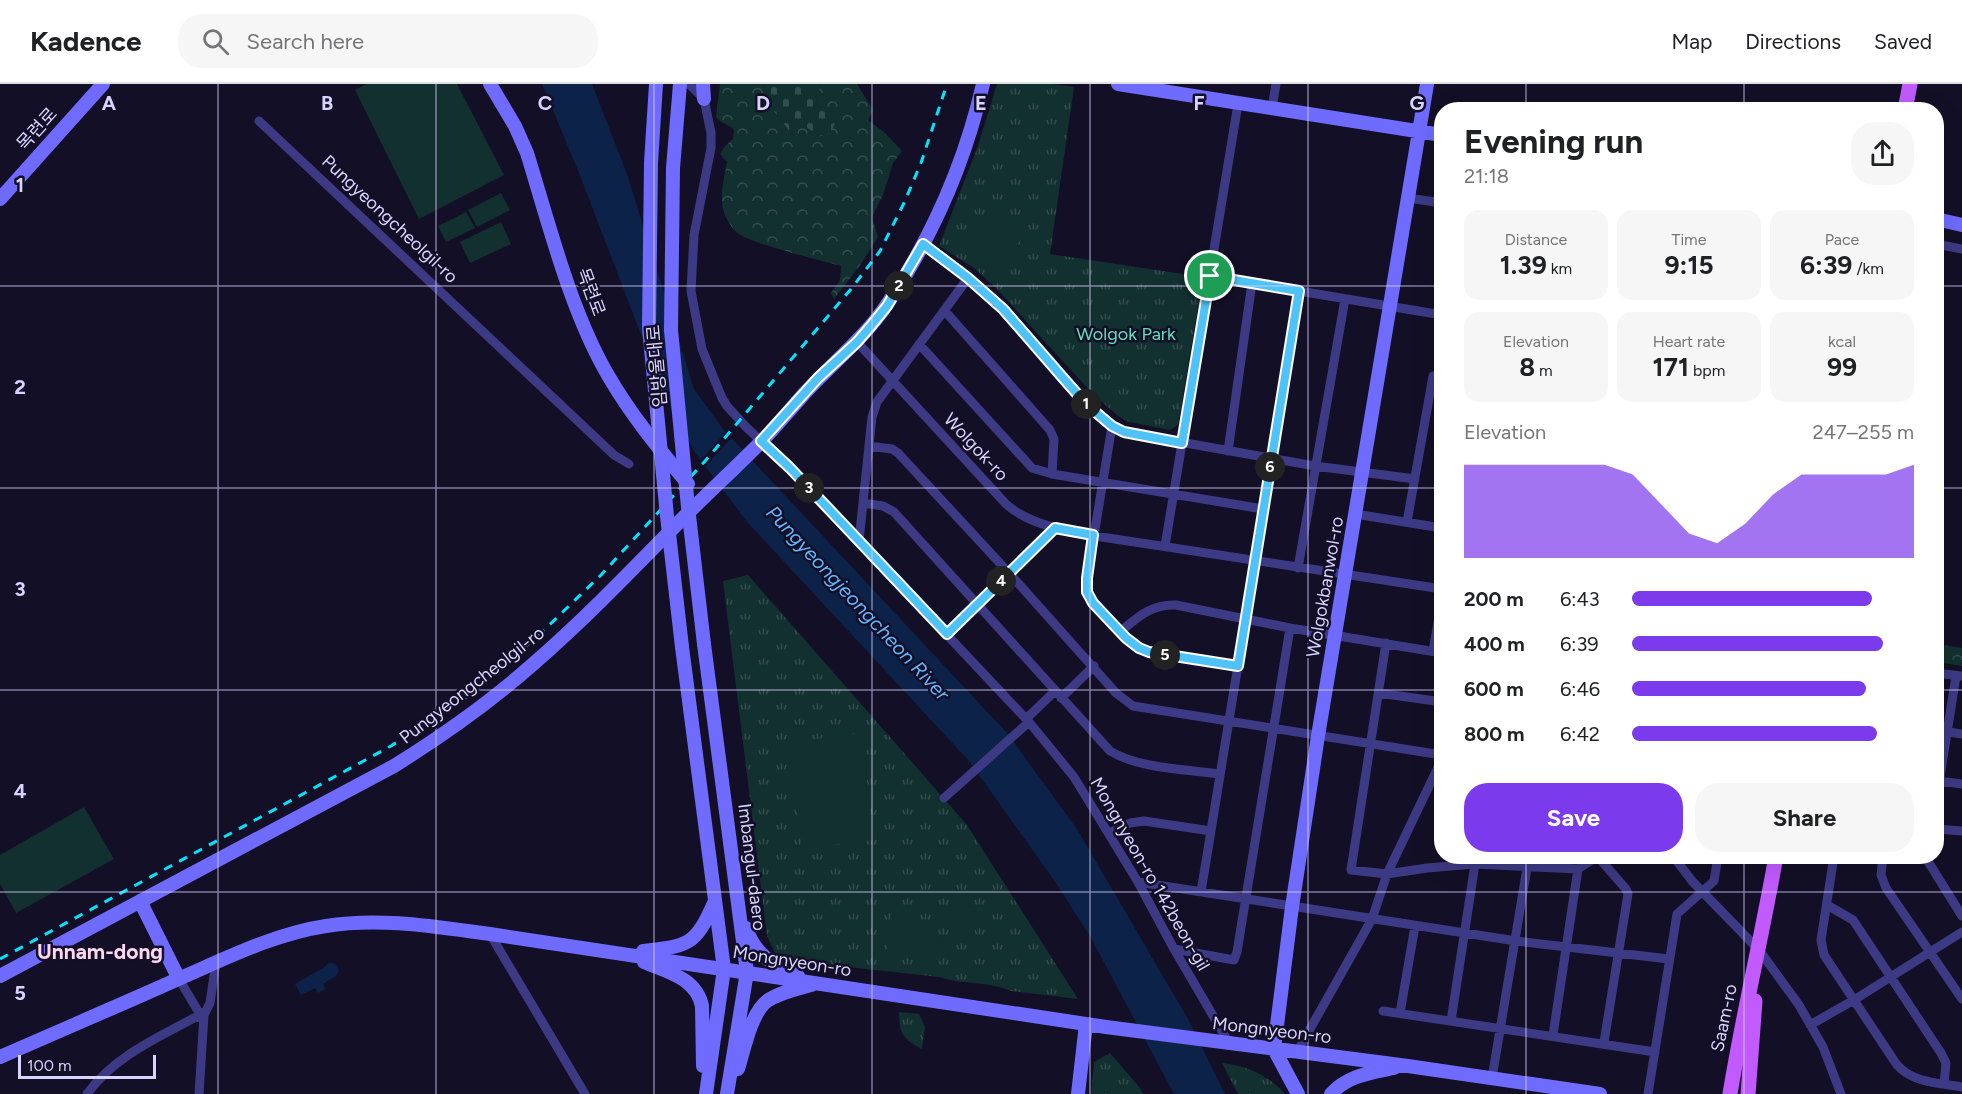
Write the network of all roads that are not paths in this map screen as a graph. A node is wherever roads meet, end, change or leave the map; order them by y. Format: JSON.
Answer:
{"nodes":[{"id":1,"x":103,"y":84,"type":"edge"},
{"id":2,"x":490,"y":84,"type":"edge"},
{"id":3,"x":656,"y":84,"type":"edge"},
{"id":4,"x":680,"y":84,"type":"edge"},
{"id":5,"x":689,"y":84,"type":"edge"},
{"id":6,"x":703,"y":84,"type":"edge"},
{"id":7,"x":983,"y":84,"type":"edge"},
{"id":8,"x":1118,"y":84,"type":"edge"},
{"id":9,"x":1276,"y":84,"type":"edge"},
{"id":10,"x":1427,"y":84,"type":"edge"},
{"id":11,"x":1910,"y":84,"type":"edge"},
{"id":12,"x":704,"y":99,"type":"junction"},
{"id":13,"x":1907,"y":102,"type":"edge"},
{"id":14,"x":1238,"y":104,"type":"junction"},
{"id":15,"x":1272,"y":108,"type":"junction"},
{"id":16,"x":259,"y":121,"type":"dead end"},
{"id":17,"x":1419,"y":133,"type":"junction"},
{"id":18,"x":1434,"y":134,"type":"edge"},
{"id":19,"x":1408,"y":198,"type":"junction"},
{"id":20,"x":0,"y":199,"type":"edge"},
{"id":21,"x":1434,"y":201,"type":"edge"},
{"id":22,"x":1944,"y":221,"type":"edge"},
{"id":23,"x":1962,"y":225,"type":"edge"},
{"id":24,"x":923,"y":244,"type":"junction"},
{"id":25,"x":1944,"y":246,"type":"edge"},
{"id":26,"x":1962,"y":249,"type":"edge"},
{"id":27,"x":1210,"y":276,"type":"junction"},
{"id":28,"x":968,"y":278,"type":"junction"},
{"id":29,"x":1252,"y":283,"type":"junction"},
{"id":30,"x":1299,"y":291,"type":"junction"},
{"id":31,"x":1346,"y":299,"type":"junction"},
{"id":32,"x":1391,"y":307,"type":"junction"},
{"id":33,"x":944,"y":310,"type":"junction"},
{"id":34,"x":1434,"y":314,"type":"edge"},
{"id":35,"x":857,"y":342,"type":"junction"},
{"id":36,"x":919,"y":344,"type":"junction"},
{"id":37,"x":1434,"y":376,"type":"edge"},
{"id":38,"x":893,"y":381,"type":"junction"},
{"id":39,"x":1112,"y":426,"type":"junction"},
{"id":40,"x":1182,"y":443,"type":"junction"},
{"id":41,"x":759,"y":444,"type":"junction"},
{"id":42,"x":869,"y":446,"type":"junction"},
{"id":43,"x":1228,"y":451,"type":"junction"},
{"id":44,"x":1271,"y":459,"type":"junction"},
{"id":45,"x":629,"y":464,"type":"dead end"},
{"id":46,"x":1315,"y":466,"type":"junction"},
{"id":47,"x":1362,"y":473,"type":"junction"},
{"id":48,"x":1052,"y":474,"type":"junction"},
{"id":49,"x":1415,"y":479,"type":"junction"},
{"id":50,"x":1102,"y":482,"type":"junction"},
{"id":51,"x":1174,"y":494,"type":"junction"},
{"id":52,"x":696,"y":499,"type":"junction"},
{"id":53,"x":863,"y":503,"type":"junction"},
{"id":54,"x":1263,"y":509,"type":"junction"},
{"id":55,"x":1355,"y":514,"type":"junction"},
{"id":56,"x":1407,"y":522,"type":"junction"},
{"id":57,"x":1434,"y":527,"type":"edge"},
{"id":58,"x":1055,"y":528,"type":"junction"},
{"id":59,"x":1093,"y":535,"type":"junction"},
{"id":60,"x":859,"y":541,"type":"junction"},
{"id":61,"x":1166,"y":546,"type":"junction"},
{"id":62,"x":1254,"y":561,"type":"junction"},
{"id":63,"x":1298,"y":568,"type":"junction"},
{"id":64,"x":1009,"y":573,"type":"junction"},
{"id":65,"x":1345,"y":574,"type":"junction"},
{"id":66,"x":1434,"y":588,"type":"edge"},
{"id":67,"x":977,"y":604,"type":"junction"},
{"id":68,"x":1245,"y":619,"type":"junction"},
{"id":69,"x":1290,"y":628,"type":"junction"},
{"id":70,"x":1120,"y":632,"type":"junction"},
{"id":71,"x":947,"y":634,"type":"junction"},
{"id":72,"x":1335,"y":635,"type":"junction"},
{"id":73,"x":1386,"y":643,"type":"junction"},
{"id":74,"x":705,"y":644,"type":"joint"},
{"id":75,"x":1434,"y":651,"type":"edge"},
{"id":76,"x":1094,"y":666,"type":"junction"},
{"id":77,"x":1238,"y":666,"type":"junction"},
{"id":78,"x":1944,"y":674,"type":"edge"},
{"id":79,"x":1959,"y":676,"type":"edge"},
{"id":80,"x":1056,"y":691,"type":"junction"},
{"id":81,"x":1378,"y":693,"type":"junction"},
{"id":82,"x":1434,"y":701,"type":"edge"},
{"id":83,"x":1229,"y":720,"type":"junction"},
{"id":84,"x":1026,"y":723,"type":"junction"},
{"id":85,"x":1272,"y":728,"type":"junction"},
{"id":86,"x":1944,"y":731,"type":"edge"},
{"id":87,"x":1947,"y":732,"type":"junction"},
{"id":88,"x":1962,"y":734,"type":"edge"},
{"id":89,"x":1318,"y":736,"type":"junction"},
{"id":90,"x":1369,"y":744,"type":"junction"},
{"id":91,"x":1944,"y":753,"type":"edge"},
{"id":92,"x":1434,"y":756,"type":"edge"},
{"id":93,"x":1220,"y":774,"type":"junction"},
{"id":94,"x":1434,"y":774,"type":"edge"},
{"id":95,"x":1944,"y":782,"type":"edge"},
{"id":96,"x":1962,"y":784,"type":"edge"},
{"id":97,"x":948,"y":794,"type":"dead end"},
{"id":98,"x":1944,"y":830,"type":"edge"},
{"id":99,"x":1211,"y":831,"type":"junction"},
{"id":100,"x":1962,"y":831,"type":"edge"},
{"id":101,"x":1109,"y":833,"type":"junction"},
{"id":102,"x":1475,"y":864,"type":"junction"},
{"id":103,"x":1528,"y":864,"type":"edge"},
{"id":104,"x":1586,"y":864,"type":"edge"},
{"id":105,"x":1604,"y":864,"type":"edge"},
{"id":106,"x":1679,"y":864,"type":"edge"},
{"id":107,"x":1717,"y":864,"type":"edge"},
{"id":108,"x":1775,"y":864,"type":"edge"},
{"id":109,"x":1833,"y":864,"type":"edge"},
{"id":110,"x":1882,"y":864,"type":"edge"},
{"id":111,"x":1930,"y":864,"type":"edge"},
{"id":112,"x":1527,"y":868,"type":"junction"},
{"id":113,"x":1578,"y":869,"type":"junction"},
{"id":114,"x":1387,"y":874,"type":"junction"},
{"id":115,"x":1138,"y":882,"type":"junction"},
{"id":116,"x":1702,"y":891,"type":"junction"},
{"id":117,"x":1201,"y":892,"type":"junction"},
{"id":118,"x":1245,"y":899,"type":"junction"},
{"id":119,"x":140,"y":901,"type":"junction"},
{"id":120,"x":715,"y":901,"type":"junction"},
{"id":121,"x":738,"y":904,"type":"junction"},
{"id":122,"x":1827,"y":905,"type":"junction"},
{"id":123,"x":1292,"y":907,"type":"junction"},
{"id":124,"x":1962,"y":916,"type":"edge"},
{"id":125,"x":1372,"y":919,"type":"junction"},
{"id":126,"x":1415,"y":926,"type":"junction"},
{"id":127,"x":1962,"y":932,"type":"edge"},
{"id":128,"x":1464,"y":933,"type":"junction"},
{"id":129,"x":490,"y":934,"type":"junction"},
{"id":130,"x":1516,"y":941,"type":"junction"},
{"id":131,"x":1568,"y":947,"type":"junction"},
{"id":132,"x":1174,"y":949,"type":"junction"},
{"id":133,"x":1759,"y":950,"type":"junction"},
{"id":134,"x":1617,"y":953,"type":"junction"},
{"id":135,"x":1930,"y":953,"type":"junction"},
{"id":136,"x":624,"y":954,"type":"junction"},
{"id":137,"x":1669,"y":960,"type":"junction"},
{"id":138,"x":216,"y":962,"type":"junction"},
{"id":139,"x":724,"y":969,"type":"junction"},
{"id":140,"x":747,"y":972,"type":"junction"},
{"id":141,"x":0,"y":976,"type":"edge"},
{"id":142,"x":1890,"y":977,"type":"junction"},
{"id":143,"x":179,"y":979,"type":"junction"},
{"id":144,"x":817,"y":983,"type":"junction"},
{"id":145,"x":1962,"y":999,"type":"edge"},
{"id":146,"x":1854,"y":1000,"type":"junction"},
{"id":147,"x":1383,"y":1011,"type":"dead end"},
{"id":148,"x":1401,"y":1013,"type":"junction"},
{"id":149,"x":204,"y":1016,"type":"junction"},
{"id":150,"x":1451,"y":1021,"type":"junction"},
{"id":151,"x":1086,"y":1024,"type":"junction"},
{"id":152,"x":1810,"y":1024,"type":"junction"},
{"id":153,"x":1501,"y":1028,"type":"junction"},
{"id":154,"x":1553,"y":1035,"type":"junction"},
{"id":155,"x":1224,"y":1042,"type":"junction"},
{"id":156,"x":1604,"y":1042,"type":"junction"},
{"id":157,"x":1274,"y":1048,"type":"junction"},
{"id":158,"x":1297,"y":1052,"type":"junction"},
{"id":159,"x":1655,"y":1052,"type":"junction"},
{"id":160,"x":0,"y":1057,"type":"edge"},
{"id":161,"x":1407,"y":1066,"type":"junction"},
{"id":162,"x":1732,"y":1077,"type":"junction"},
{"id":163,"x":1492,"y":1078,"type":"junction"},
{"id":164,"x":1944,"y":1084,"type":"junction"},
{"id":165,"x":1962,"y":1087,"type":"edge"},
{"id":166,"x":87,"y":1094,"type":"edge"},
{"id":167,"x":199,"y":1094,"type":"edge"},
{"id":168,"x":585,"y":1094,"type":"edge"},
{"id":169,"x":705,"y":1094,"type":"edge"},
{"id":170,"x":729,"y":1094,"type":"edge"},
{"id":171,"x":1078,"y":1094,"type":"edge"},
{"id":172,"x":1298,"y":1094,"type":"edge"},
{"id":173,"x":1331,"y":1094,"type":"edge"},
{"id":174,"x":1600,"y":1094,"type":"edge"},
{"id":175,"x":1648,"y":1094,"type":"edge"},
{"id":176,"x":1722,"y":1094,"type":"edge"},
{"id":177,"x":1730,"y":1094,"type":"edge"},
{"id":178,"x":1748,"y":1094,"type":"edge"},
{"id":179,"x":1840,"y":1094,"type":"edge"}],
"edges":[{"from":1,"to":20,"type":"main road","name":"목련로"},
{"from":2,"to":52,"type":"main road","name":"목련로"},
{"from":3,"to":120,"type":"main road","bridge":true},
{"from":4,"to":74,"type":"main road","name":"임방울대로","bridge":true},
{"from":5,"to":12,"type":"street"},
{"from":6,"to":12,"type":"main road"},
{"from":7,"to":24,"type":"main road"},
{"from":8,"to":14,"type":"main road"},
{"from":9,"to":15,"type":"street"},
{"from":10,"to":17,"type":"main road","name":"Wolgokbanwol-ro"},
{"from":11,"to":13,"type":"main road"},
{"from":12,"to":41,"type":"street","name":"Mongnyeon-ro 142beon-gil"},
{"from":14,"to":15,"type":"main road"},
{"from":14,"to":27,"type":"street"},
{"from":15,"to":17,"type":"main road"},
{"from":16,"to":45,"type":"street","name":"Pungyeongcheolgil-ro"},
{"from":17,"to":18,"type":"main road"},
{"from":17,"to":19,"type":"main road","name":"Wolgokbanwol-ro"},
{"from":19,"to":21,"type":"street"},
{"from":19,"to":32,"type":"main road","name":"Wolgokbanwol-ro"},
{"from":22,"to":23,"type":"main road"},
{"from":24,"to":28,"type":"street"},
{"from":24,"to":35,"type":"main road"},
{"from":25,"to":26,"type":"street"},
{"from":27,"to":29,"type":"street"},
{"from":27,"to":40,"type":"street"},
{"from":28,"to":33,"type":"street"},
{"from":28,"to":39,"type":"street"},
{"from":29,"to":30,"type":"street"},
{"from":29,"to":43,"type":"street"},
{"from":30,"to":31,"type":"street"},
{"from":30,"to":44,"type":"street"},
{"from":31,"to":32,"type":"street"},
{"from":31,"to":46,"type":"street"},
{"from":32,"to":34,"type":"street"},
{"from":32,"to":47,"type":"main road","name":"Wolgokbanwol-ro"},
{"from":33,"to":36,"type":"street"},
{"from":33,"to":48,"type":"street"},
{"from":35,"to":38,"type":"street","name":"Wolgok-ro"},
{"from":35,"to":41,"type":"main road"},
{"from":36,"to":38,"type":"street"},
{"from":36,"to":48,"type":"street"},
{"from":37,"to":49,"type":"street"},
{"from":38,"to":42,"type":"street"},
{"from":38,"to":58,"type":"street","name":"Wolgok-ro"},
{"from":39,"to":40,"type":"street"},
{"from":39,"to":50,"type":"street"},
{"from":40,"to":43,"type":"street"},
{"from":40,"to":51,"type":"street"},
{"from":41,"to":52,"type":"main road","name":"Pungyeongcheolgil-ro"},
{"from":41,"to":60,"type":"street","name":"Mongnyeon-ro 142beon-gil"},
{"from":42,"to":53,"type":"street"},
{"from":42,"to":64,"type":"street"},
{"from":43,"to":44,"type":"street"},
{"from":44,"to":46,"type":"street"},
{"from":44,"to":54,"type":"street"},
{"from":46,"to":47,"type":"street"},
{"from":46,"to":63,"type":"street"},
{"from":47,"to":49,"type":"street"},
{"from":47,"to":55,"type":"main road","name":"Wolgokbanwol-ro"},
{"from":48,"to":50,"type":"street"},
{"from":49,"to":56,"type":"street"},
{"from":50,"to":51,"type":"street"},
{"from":50,"to":59,"type":"street"},
{"from":51,"to":54,"type":"street"},
{"from":51,"to":61,"type":"street"},
{"from":52,"to":119,"type":"main road","name":"Pungyeongcheolgil-ro"},
{"from":53,"to":60,"type":"street"},
{"from":53,"to":67,"type":"street"},
{"from":54,"to":62,"type":"street"},
{"from":55,"to":56,"type":"street"},
{"from":55,"to":65,"type":"main road","name":"Wolgokbanwol-ro"},
{"from":56,"to":57,"type":"street"},
{"from":58,"to":59,"type":"street","name":"Wolgok-ro"},
{"from":58,"to":64,"type":"street"},
{"from":59,"to":61,"type":"street","name":"Wolgok-ro"},
{"from":59,"to":70,"type":"street"},
{"from":60,"to":71,"type":"street","name":"Mongnyeon-ro 142beon-gil"},
{"from":61,"to":62,"type":"street","name":"Wolgok-ro"},
{"from":62,"to":63,"type":"street","name":"Wolgok-ro"},
{"from":62,"to":68,"type":"street"},
{"from":63,"to":65,"type":"street","name":"Wolgok-ro"},
{"from":64,"to":67,"type":"street"},
{"from":64,"to":76,"type":"street"},
{"from":65,"to":66,"type":"street","name":"Wolgok-ro"},
{"from":65,"to":72,"type":"main road","name":"Wolgokbanwol-ro"},
{"from":67,"to":71,"type":"street"},
{"from":67,"to":80,"type":"street"},
{"from":68,"to":69,"type":"street"},
{"from":68,"to":70,"type":"street"},
{"from":68,"to":77,"type":"street"},
{"from":69,"to":72,"type":"street"},
{"from":69,"to":85,"type":"street"},
{"from":70,"to":77,"type":"street"},
{"from":71,"to":84,"type":"street","name":"Mongnyeon-ro 142beon-gil"},
{"from":72,"to":73,"type":"street"},
{"from":72,"to":89,"type":"main road","name":"Wolgokbanwol-ro"},
{"from":73,"to":75,"type":"street"},
{"from":73,"to":81,"type":"street"},
{"from":74,"to":121,"type":"main road","name":"Imbangul-daero"},
{"from":76,"to":80,"type":"street"},
{"from":76,"to":83,"type":"street"},
{"from":77,"to":83,"type":"street"},
{"from":78,"to":79,"type":"street"},
{"from":79,"to":87,"type":"street"},
{"from":80,"to":84,"type":"street"},
{"from":80,"to":93,"type":"street"},
{"from":81,"to":82,"type":"street"},
{"from":81,"to":90,"type":"street"},
{"from":83,"to":85,"type":"street"},
{"from":83,"to":93,"type":"street"},
{"from":84,"to":97,"type":"street"},
{"from":84,"to":101,"type":"street","name":"Mongnyeon-ro 142beon-gil"},
{"from":85,"to":89,"type":"street"},
{"from":85,"to":118,"type":"street"},
{"from":86,"to":87,"type":"street"},
{"from":87,"to":88,"type":"street"},
{"from":87,"to":91,"type":"street"},
{"from":89,"to":90,"type":"street"},
{"from":89,"to":123,"type":"main road","name":"Wolgokbanwol-ro"},
{"from":90,"to":92,"type":"street"},
{"from":90,"to":114,"type":"street"},
{"from":93,"to":99,"type":"street"},
{"from":94,"to":114,"type":"street"},
{"from":95,"to":96,"type":"street"},
{"from":98,"to":100,"type":"street"},
{"from":99,"to":101,"type":"street"},
{"from":99,"to":117,"type":"street"},
{"from":101,"to":115,"type":"street","name":"Mongnyeon-ro 142beon-gil"},
{"from":102,"to":112,"type":"street"},
{"from":102,"to":114,"type":"street"},
{"from":102,"to":128,"type":"street"},
{"from":103,"to":112,"type":"street"},
{"from":104,"to":113,"type":"street"},
{"from":105,"to":134,"type":"street"},
{"from":106,"to":116,"type":"street"},
{"from":107,"to":116,"type":"street"},
{"from":108,"to":133,"type":"main road","name":"Saam-ro"},
{"from":109,"to":122,"type":"street"},
{"from":110,"to":135,"type":"street"},
{"from":111,"to":124,"type":"street"},
{"from":112,"to":113,"type":"street"},
{"from":112,"to":130,"type":"street"},
{"from":113,"to":131,"type":"street"},
{"from":114,"to":125,"type":"street"},
{"from":115,"to":117,"type":"street"},
{"from":115,"to":132,"type":"street","name":"Mongnyeon-ro 142beon-gil"},
{"from":116,"to":133,"type":"street"},
{"from":116,"to":137,"type":"street"},
{"from":117,"to":118,"type":"street"},
{"from":118,"to":123,"type":"street"},
{"from":118,"to":132,"type":"street"},
{"from":119,"to":141,"type":"main road","name":"Pungyeongcheolgil-ro"},
{"from":119,"to":143,"type":"main road"},
{"from":120,"to":136,"type":"main road"},
{"from":120,"to":139,"type":"main road"},
{"from":121,"to":140,"type":"main road","name":"Imbangul-daero"},
{"from":121,"to":144,"type":"main road"},
{"from":122,"to":142,"type":"street"},
{"from":122,"to":146,"type":"street"},
{"from":123,"to":125,"type":"street"},
{"from":123,"to":157,"type":"main road","name":"Wolgokbanwol-ro"},
{"from":125,"to":126,"type":"street"},
{"from":125,"to":158,"type":"street"},
{"from":126,"to":128,"type":"street"},
{"from":126,"to":148,"type":"street"},
{"from":127,"to":135,"type":"street"},
{"from":128,"to":130,"type":"street"},
{"from":128,"to":150,"type":"street"},
{"from":129,"to":136,"type":"main road","name":"Mongnyeon-ro"},
{"from":129,"to":138,"type":"main road","name":"Mongnyeon-ro"},
{"from":129,"to":168,"type":"street"},
{"from":130,"to":131,"type":"street"},
{"from":130,"to":153,"type":"street"},
{"from":131,"to":134,"type":"street"},
{"from":131,"to":154,"type":"street"},
{"from":132,"to":155,"type":"street","name":"Mongnyeon-ro 142beon-gil"},
{"from":133,"to":152,"type":"street"},
{"from":133,"to":162,"type":"main road","name":"Saam-ro"},
{"from":133,"to":178,"type":"main road","name":"Saam-ro"},
{"from":134,"to":137,"type":"street"},
{"from":134,"to":156,"type":"street"},
{"from":135,"to":142,"type":"street"},
{"from":135,"to":145,"type":"street"},
{"from":136,"to":139,"type":"main road","name":"Mongnyeon-ro"},
{"from":136,"to":169,"type":"main road"},
{"from":137,"to":159,"type":"street"},
{"from":138,"to":143,"type":"main road","name":"Mongnyeon-ro"},
{"from":138,"to":149,"type":"street"},
{"from":139,"to":140,"type":"main road","name":"Mongnyeon-ro"},
{"from":139,"to":169,"type":"main road"},
{"from":140,"to":144,"type":"main road","name":"Mongnyeon-ro"},
{"from":140,"to":170,"type":"main road","name":"Imbangul-daero"},
{"from":142,"to":146,"type":"street"},
{"from":142,"to":164,"type":"street"},
{"from":143,"to":149,"type":"street"},
{"from":143,"to":160,"type":"main road","name":"Mongnyeon-ro"},
{"from":144,"to":151,"type":"main road","name":"Mongnyeon-ro"},
{"from":144,"to":170,"type":"main road"},
{"from":146,"to":152,"type":"street"},
{"from":146,"to":164,"type":"street"},
{"from":147,"to":148,"type":"street"},
{"from":148,"to":150,"type":"street"},
{"from":149,"to":166,"type":"street"},
{"from":149,"to":167,"type":"street"},
{"from":150,"to":153,"type":"street"},
{"from":151,"to":155,"type":"main road","name":"Mongnyeon-ro"},
{"from":151,"to":171,"type":"main road"},
{"from":152,"to":179,"type":"street"},
{"from":153,"to":154,"type":"street"},
{"from":153,"to":163,"type":"street"},
{"from":154,"to":156,"type":"street"},
{"from":155,"to":157,"type":"main road","name":"Mongnyeon-ro"},
{"from":156,"to":159,"type":"street"},
{"from":157,"to":158,"type":"main road","name":"Mongnyeon-ro"},
{"from":157,"to":172,"type":"main road"},
{"from":158,"to":161,"type":"main road","name":"Mongnyeon-ro"},
{"from":159,"to":175,"type":"street"},
{"from":161,"to":163,"type":"main road","name":"Mongnyeon-ro"},
{"from":161,"to":173,"type":"main road"},
{"from":162,"to":176,"type":"main road"},
{"from":162,"to":177,"type":"main road","name":"Saam-ro"},
{"from":163,"to":174,"type":"main road","name":"Mongnyeon-ro"},
{"from":164,"to":165,"type":"street"}]}
